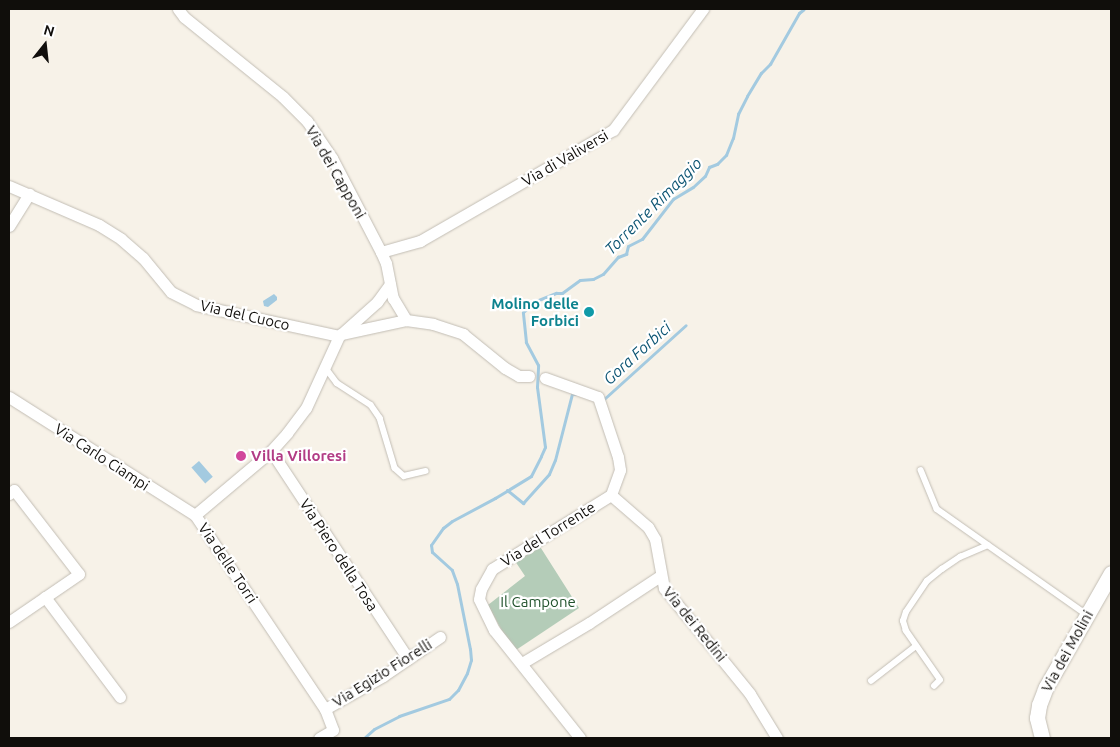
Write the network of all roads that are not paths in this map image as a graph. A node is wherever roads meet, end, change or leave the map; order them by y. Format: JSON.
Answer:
{"nodes":[{"id":1,"x":178,"y":9,"type":"edge"},
{"id":2,"x":703,"y":9,"type":"edge"},
{"id":3,"x":9,"y":186,"type":"edge"},
{"id":4,"x":29,"y":194,"type":"junction"},
{"id":5,"x":9,"y":226,"type":"edge"},
{"id":6,"x":381,"y":252,"type":"junction"},
{"id":7,"x":390,"y":284,"type":"junction"},
{"id":8,"x":406,"y":320,"type":"junction"},
{"id":9,"x":340,"y":335,"type":"junction"},
{"id":10,"x":325,"y":367,"type":"junction"},
{"id":11,"x":529,"y":376,"type":"dead end"},
{"id":12,"x":545,"y":378,"type":"dead end"},
{"id":13,"x":9,"y":397,"type":"edge"},
{"id":14,"x":271,"y":451,"type":"junction"},
{"id":15,"x":425,"y":470,"type":"dead end"},
{"id":16,"x":921,"y":470,"type":"dead end"},
{"id":17,"x":11,"y":492,"type":"edge"},
{"id":18,"x":611,"y":494,"type":"junction"},
{"id":19,"x":195,"y":516,"type":"junction"},
{"id":20,"x":988,"y":545,"type":"junction"},
{"id":21,"x":1111,"y":573,"type":"edge"},
{"id":22,"x":660,"y":576,"type":"junction"},
{"id":23,"x":45,"y":597,"type":"junction"},
{"id":24,"x":1087,"y":615,"type":"junction"},
{"id":25,"x":9,"y":622,"type":"edge"},
{"id":26,"x":440,"y":637,"type":"dead end"},
{"id":27,"x":916,"y":646,"type":"junction"},
{"id":28,"x":408,"y":659,"type":"junction"},
{"id":29,"x":522,"y":663,"type":"junction"},
{"id":30,"x":871,"y":681,"type":"dead end"},
{"id":31,"x":934,"y":686,"type":"dead end"},
{"id":32,"x":120,"y":698,"type":"dead end"},
{"id":33,"x":325,"y":709,"type":"junction"},
{"id":34,"x":1039,"y":737,"type":"edge"},
{"id":35,"x":319,"y":738,"type":"edge"},
{"id":36,"x":580,"y":738,"type":"edge"},
{"id":37,"x":777,"y":738,"type":"edge"}],
"edges":[{"from":1,"to":6,"type":"street","name":"Via dei Capponi"},
{"from":2,"to":6,"type":"street","name":"Via di Valiversi"},
{"from":3,"to":4,"type":"street","name":"Via del Cuoco"},
{"from":4,"to":5,"type":"street"},
{"from":4,"to":9,"type":"street","name":"Via del Cuoco"},
{"from":6,"to":7,"type":"street","name":"Via dei Capponi"},
{"from":7,"to":8,"type":"street","name":"Via dei Capponi"},
{"from":7,"to":9,"type":"street","name":"Via delle Torri"},
{"from":8,"to":9,"type":"street"},
{"from":8,"to":11,"type":"street"},
{"from":9,"to":10,"type":"street","name":"Via delle Torri"},
{"from":10,"to":14,"type":"street","name":"Via delle Torri"},
{"from":10,"to":15,"type":"lane"},
{"from":12,"to":18,"type":"street"},
{"from":13,"to":19,"type":"street","name":"Via Carlo Ciampi"},
{"from":14,"to":19,"type":"street","name":"Via delle Torri"},
{"from":14,"to":28,"type":"street","name":"Via Piero della Tosa"},
{"from":16,"to":20,"type":"lane"},
{"from":17,"to":23,"type":"street"},
{"from":18,"to":22,"type":"street","name":"Via dei Redini"},
{"from":18,"to":29,"type":"street","name":"Via del Torrente"},
{"from":19,"to":33,"type":"street","name":"Via delle Torri"},
{"from":20,"to":24,"type":"lane"},
{"from":20,"to":27,"type":"lane"},
{"from":21,"to":24,"type":"street","name":"Via dei Molini"},
{"from":22,"to":29,"type":"street"},
{"from":22,"to":37,"type":"street","name":"Via dei Redini"},
{"from":23,"to":25,"type":"street"},
{"from":23,"to":32,"type":"street"},
{"from":24,"to":34,"type":"street","name":"Via dei Molini"},
{"from":26,"to":28,"type":"street","name":"Via Egizio Fiorelli"},
{"from":27,"to":30,"type":"lane"},
{"from":27,"to":31,"type":"lane"},
{"from":28,"to":33,"type":"street","name":"Via Egizio Fiorelli"},
{"from":29,"to":36,"type":"street","name":"Via del Torrente"},
{"from":33,"to":35,"type":"street"}]}
